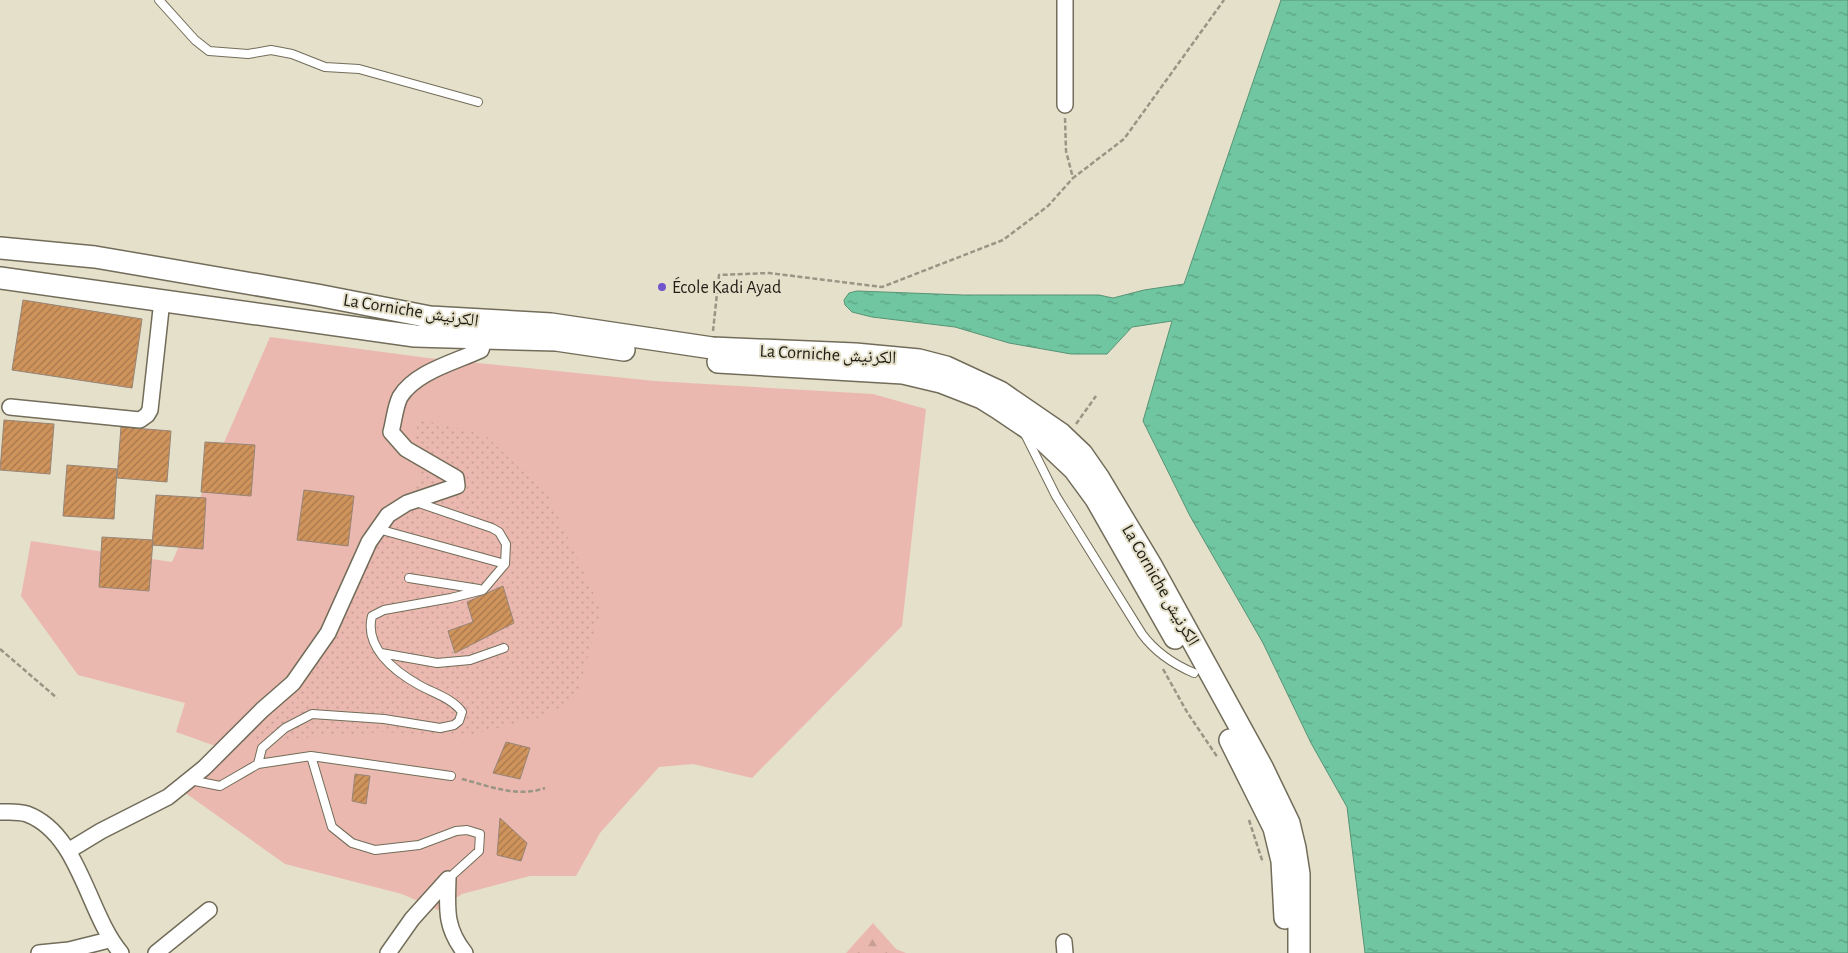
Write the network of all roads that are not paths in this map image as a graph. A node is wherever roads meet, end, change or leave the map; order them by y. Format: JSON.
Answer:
{"nodes":[{"id":1,"x":159,"y":0,"type":"edge"},
{"id":2,"x":1065,"y":0,"type":"edge"},
{"id":3,"x":478,"y":102,"type":"dead end"},
{"id":4,"x":1065,"y":105,"type":"road end"},
{"id":5,"x":0,"y":248,"type":"edge"},
{"id":6,"x":0,"y":278,"type":"edge"},
{"id":7,"x":162,"y":300,"type":"junction"},
{"id":8,"x":487,"y":329,"type":"junction"},
{"id":9,"x":10,"y":407,"type":"dead end"},
{"id":10,"x":1023,"y":424,"type":"junction"},
{"id":11,"x":411,"y":501,"type":"junction"},
{"id":12,"x":378,"y":529,"type":"junction"},
{"id":13,"x":505,"y":564,"type":"junction"},
{"id":14,"x":409,"y":578,"type":"dead end"},
{"id":15,"x":483,"y":590,"type":"junction"},
{"id":16,"x":504,"y":648,"type":"dead end"},
{"id":17,"x":381,"y":654,"type":"junction"},
{"id":18,"x":1194,"y":673,"type":"junction"},
{"id":19,"x":311,"y":756,"type":"junction"},
{"id":20,"x":258,"y":764,"type":"junction"},
{"id":21,"x":451,"y":776,"type":"road end"},
{"id":22,"x":190,"y":780,"type":"junction"},
{"id":23,"x":0,"y":812,"type":"edge"},
{"id":24,"x":68,"y":851,"type":"junction"},
{"id":25,"x":448,"y":880,"type":"junction"},
{"id":26,"x":209,"y":910,"type":"dead end"},
{"id":27,"x":109,"y":940,"type":"junction"},
{"id":28,"x":39,"y":953,"type":"edge"},
{"id":29,"x":121,"y":953,"type":"edge"},
{"id":30,"x":156,"y":953,"type":"edge"},
{"id":31,"x":388,"y":953,"type":"edge"},
{"id":32,"x":465,"y":953,"type":"edge"},
{"id":33,"x":1285,"y":953,"type":"edge"},
{"id":34,"x":1300,"y":953,"type":"edge"}],
"edges":[{"from":1,"to":3,"type":"lane"},
{"from":2,"to":4,"type":"street"},
{"from":5,"to":8,"type":"main road","name":"La Corniche الكرنيش"},
{"from":6,"to":7,"type":"main road","name":"La Corniche الكرنيش"},
{"from":7,"to":8,"type":"main road","name":"La Corniche الكرنيش"},
{"from":7,"to":9,"type":"street"},
{"from":8,"to":10,"type":"main road","name":"La Corniche الكرنيش"},
{"from":8,"to":11,"type":"street"},
{"from":8,"to":34,"type":"main road","name":"La Corniche الكرنيش"},
{"from":10,"to":18,"type":"main road","name":"La Corniche الكرنيش"},
{"from":10,"to":18,"type":"lane"},
{"from":11,"to":12,"type":"street"},
{"from":11,"to":13,"type":"lane"},
{"from":12,"to":13,"type":"lane"},
{"from":12,"to":22,"type":"street"},
{"from":13,"to":15,"type":"lane"},
{"from":14,"to":15,"type":"lane"},
{"from":15,"to":17,"type":"lane"},
{"from":16,"to":17,"type":"lane"},
{"from":17,"to":20,"type":"lane"},
{"from":18,"to":33,"type":"main road","name":"La Corniche الكرنيش"},
{"from":19,"to":20,"type":"lane"},
{"from":19,"to":21,"type":"lane"},
{"from":19,"to":25,"type":"lane"},
{"from":20,"to":22,"type":"lane"},
{"from":22,"to":24,"type":"street"},
{"from":23,"to":24,"type":"street"},
{"from":24,"to":27,"type":"street"},
{"from":25,"to":31,"type":"street"},
{"from":25,"to":32,"type":"street"},
{"from":26,"to":30,"type":"street"},
{"from":27,"to":28,"type":"street"},
{"from":27,"to":29,"type":"street"}]}
